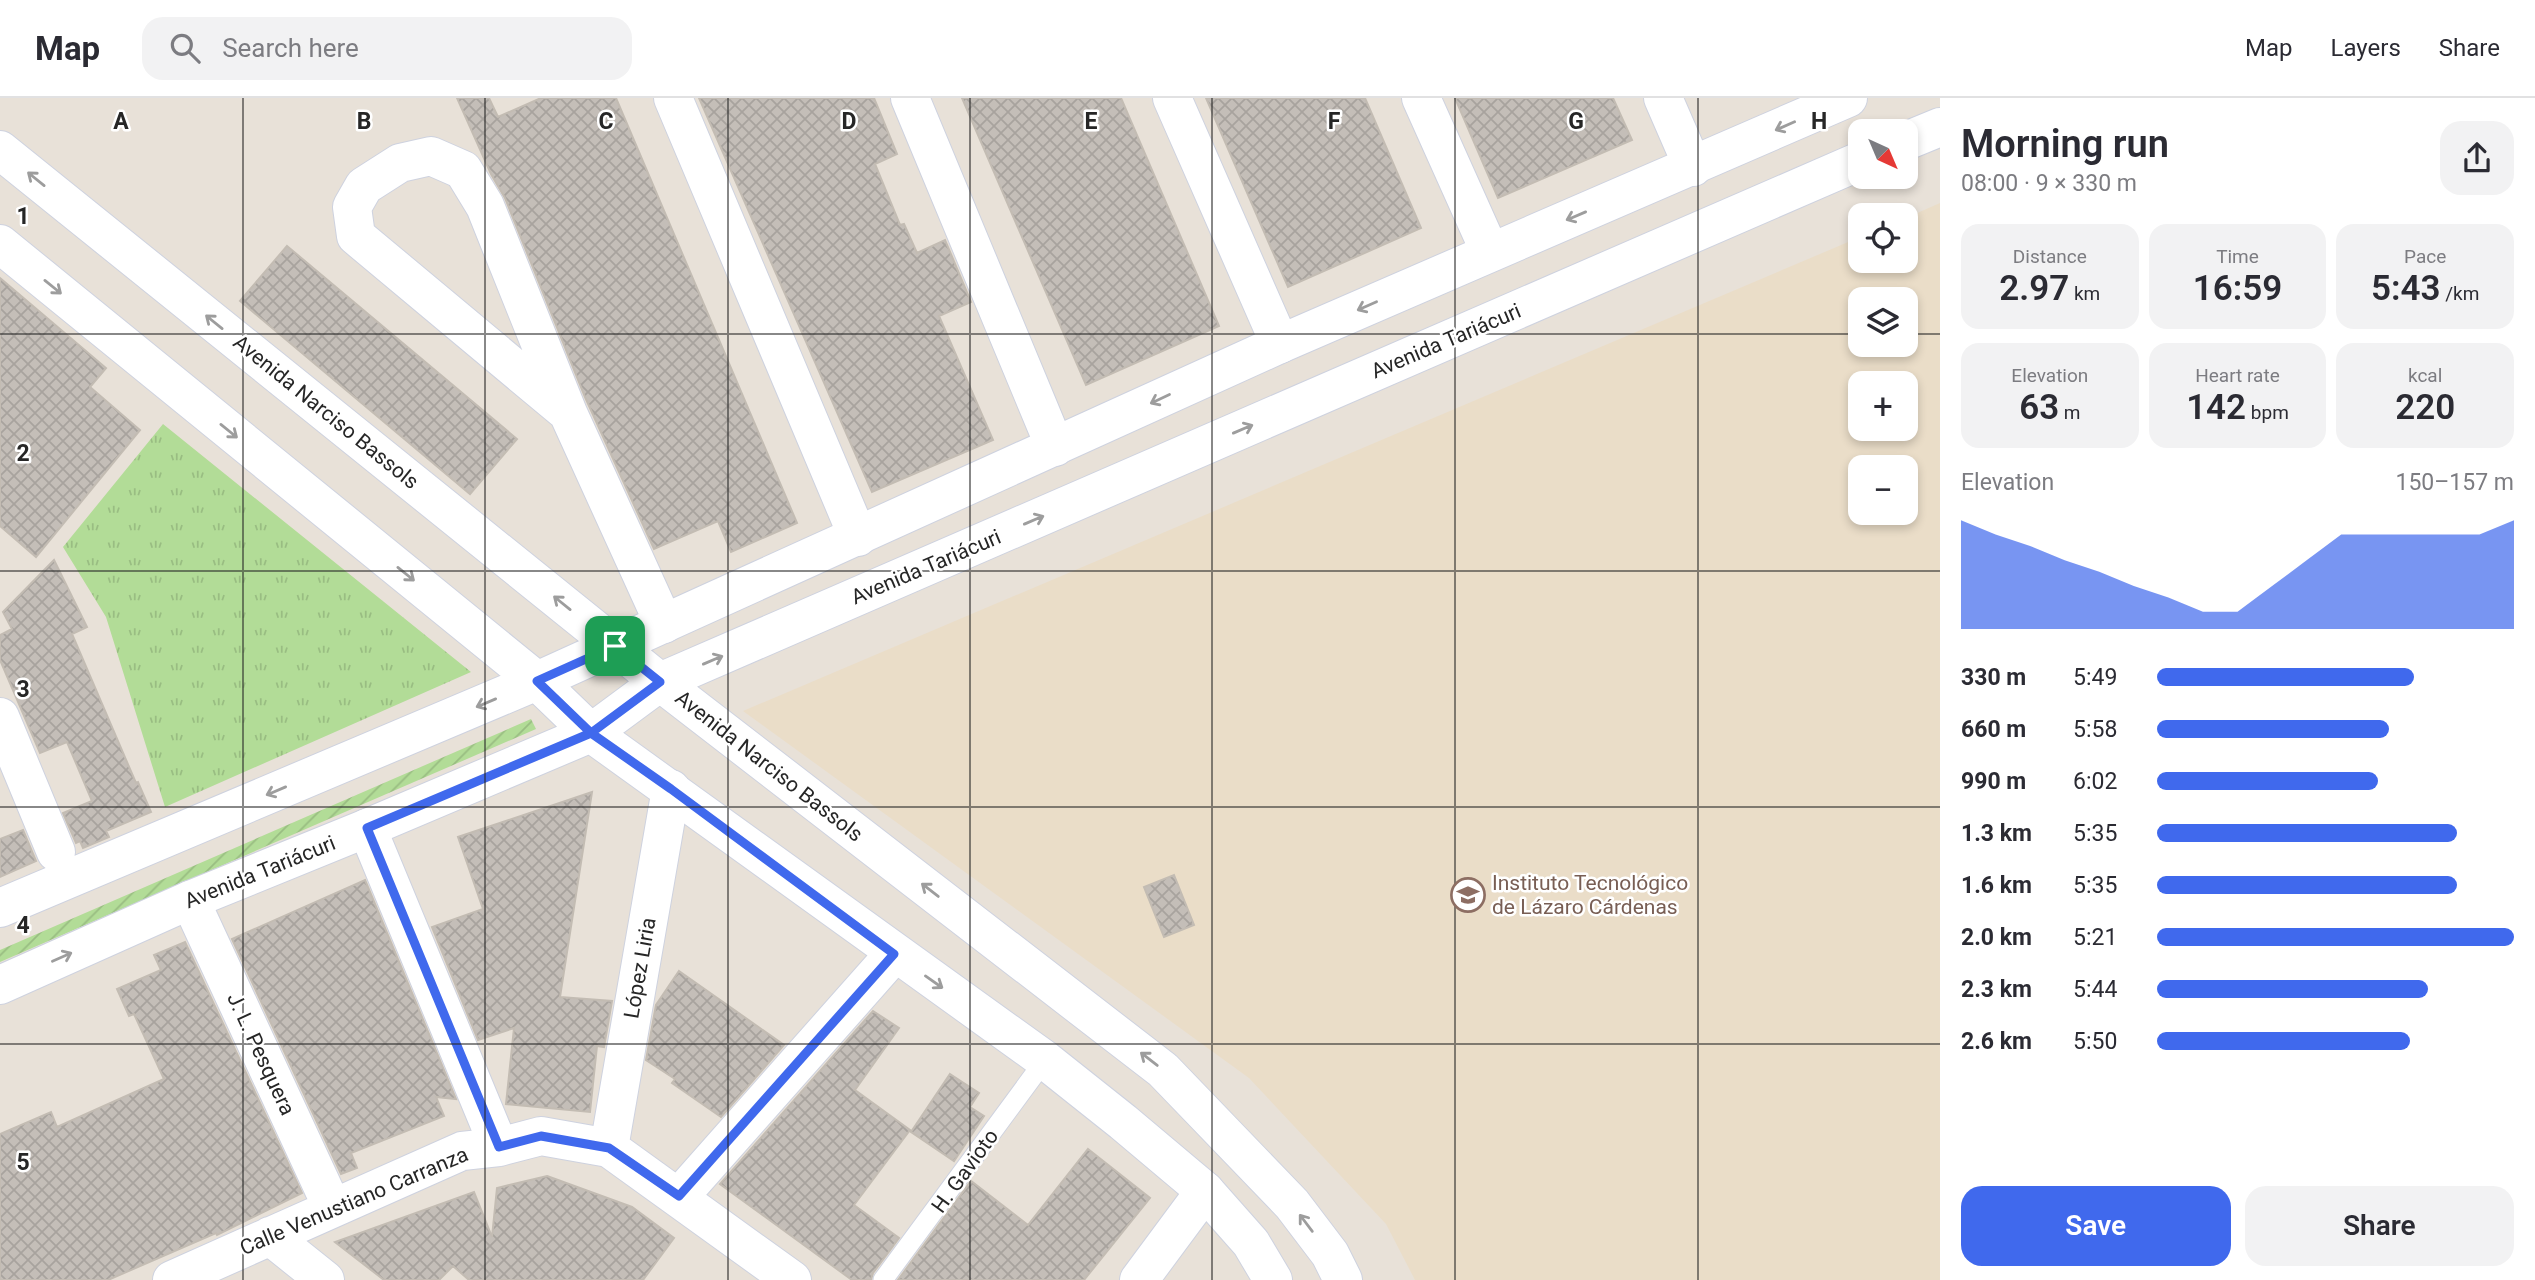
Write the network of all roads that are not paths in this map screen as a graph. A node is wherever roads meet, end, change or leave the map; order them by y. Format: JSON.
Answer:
{"nodes":[{"id":1,"x":673,"y":98,"type":"edge"},
{"id":2,"x":910,"y":98,"type":"edge"},
{"id":3,"x":1172,"y":98,"type":"edge"},
{"id":4,"x":1421,"y":98,"type":"edge"},
{"id":5,"x":1663,"y":98,"type":"edge"},
{"id":6,"x":1848,"y":98,"type":"edge"},
{"id":7,"x":1940,"y":127,"type":"edge"},
{"id":8,"x":1918,"y":136,"type":"edge"},
{"id":9,"x":0,"y":149,"type":"edge"},
{"id":10,"x":1848,"y":166,"type":"edge"},
{"id":11,"x":1693,"y":167,"type":"junction"},
{"id":12,"x":0,"y":243,"type":"edge"},
{"id":13,"x":1490,"y":251,"type":"junction"},
{"id":14,"x":1280,"y":344,"type":"junction"},
{"id":15,"x":568,"y":413,"type":"junction"},
{"id":16,"x":1055,"y":447,"type":"junction"},
{"id":17,"x":858,"y":537,"type":"junction"},
{"id":18,"x":664,"y":624,"type":"junction"},
{"id":19,"x":615,"y":646,"type":"junction"},
{"id":20,"x":537,"y":681,"type":"junction"},
{"id":21,"x":660,"y":682,"type":"junction"},
{"id":22,"x":0,"y":717,"type":"edge"},
{"id":23,"x":591,"y":733,"type":"junction"},
{"id":24,"x":671,"y":789,"type":"junction"},
{"id":25,"x":367,"y":828,"type":"junction"},
{"id":26,"x":56,"y":852,"type":"dead end"},
{"id":27,"x":190,"y":900,"type":"junction"},
{"id":28,"x":0,"y":908,"type":"edge"},
{"id":29,"x":894,"y":954,"type":"junction"},
{"id":30,"x":0,"y":985,"type":"edge"},
{"id":31,"x":1045,"y":1060,"type":"junction"},
{"id":32,"x":499,"y":1147,"type":"junction"},
{"id":33,"x":609,"y":1148,"type":"junction"},
{"id":34,"x":1205,"y":1191,"type":"junction"},
{"id":35,"x":679,"y":1196,"type":"junction"},
{"id":36,"x":332,"y":1207,"type":"junction"},
{"id":37,"x":270,"y":1236,"type":"junction"},
{"id":38,"x":1336,"y":1267,"type":"edge"},
{"id":39,"x":172,"y":1280,"type":"edge"},
{"id":40,"x":325,"y":1280,"type":"edge"},
{"id":41,"x":792,"y":1280,"type":"edge"},
{"id":42,"x":883,"y":1280,"type":"edge"},
{"id":43,"x":1139,"y":1280,"type":"edge"},
{"id":44,"x":1273,"y":1280,"type":"edge"},
{"id":45,"x":1278,"y":1280,"type":"edge"}],
"edges":[{"from":1,"to":17,"type":"street"},
{"from":2,"to":16,"type":"street"},
{"from":3,"to":14,"type":"street"},
{"from":4,"to":13,"type":"street"},
{"from":5,"to":11,"type":"street"},
{"from":6,"to":11,"type":"street","one_way":true},
{"from":7,"to":8,"type":"street"},
{"from":19,"to":9,"type":"street","name":"Avenida Narciso Bassols","one_way":true},
{"from":21,"to":10,"type":"street","name":"Avenida Tariácuri","one_way":true},
{"from":11,"to":13,"type":"street","one_way":true},
{"from":12,"to":20,"type":"street","one_way":true},
{"from":13,"to":14,"type":"street","one_way":true},
{"from":14,"to":16,"type":"street","one_way":true},
{"from":15,"to":15,"type":"street"},
{"from":15,"to":18,"type":"street"},
{"from":16,"to":17,"type":"street"},
{"from":17,"to":18,"type":"street"},
{"from":18,"to":19,"type":"street"},
{"from":19,"to":20,"type":"street"},
{"from":19,"to":21,"type":"street","name":"Avenida Narciso Bassols"},
{"from":20,"to":23,"type":"street"},
{"from":20,"to":28,"type":"street","one_way":true},
{"from":21,"to":23,"type":"street","name":"Avenida Tariácuri"},
{"from":38,"to":21,"type":"street","name":"Avenida Narciso Bassols","one_way":true},
{"from":22,"to":26,"type":"street"},
{"from":23,"to":24,"type":"street"},
{"from":23,"to":25,"type":"street","name":"Avenida Tariácuri"},
{"from":24,"to":29,"type":"street"},
{"from":24,"to":33,"type":"street","name":"López Liria"},
{"from":25,"to":27,"type":"street","name":"Avenida Tariácuri"},
{"from":25,"to":32,"type":"street"},
{"from":30,"to":27,"type":"street","name":"Avenida Tariácuri","one_way":true},
{"from":27,"to":36,"type":"street","name":"J. L. Pesquera"},
{"from":29,"to":31,"type":"street","one_way":true},
{"from":29,"to":35,"type":"street"},
{"from":31,"to":34,"type":"street"},
{"from":31,"to":42,"type":"lane","name":"H. Gavioto"},
{"from":32,"to":33,"type":"street","name":"Calle Venustiano Carranza"},
{"from":32,"to":36,"type":"street","name":"Calle Venustiano Carranza"},
{"from":33,"to":35,"type":"street","name":"Calle Venustiano Carranza"},
{"from":34,"to":43,"type":"street"},
{"from":34,"to":44,"type":"street"},
{"from":35,"to":41,"type":"street","name":"Calle Venustiano Carranza"},
{"from":36,"to":37,"type":"street","name":"Calle Venustiano Carranza"},
{"from":37,"to":39,"type":"street","name":"Calle Venustiano Carranza"},
{"from":37,"to":40,"type":"street"},
{"from":38,"to":45,"type":"street"}]}
